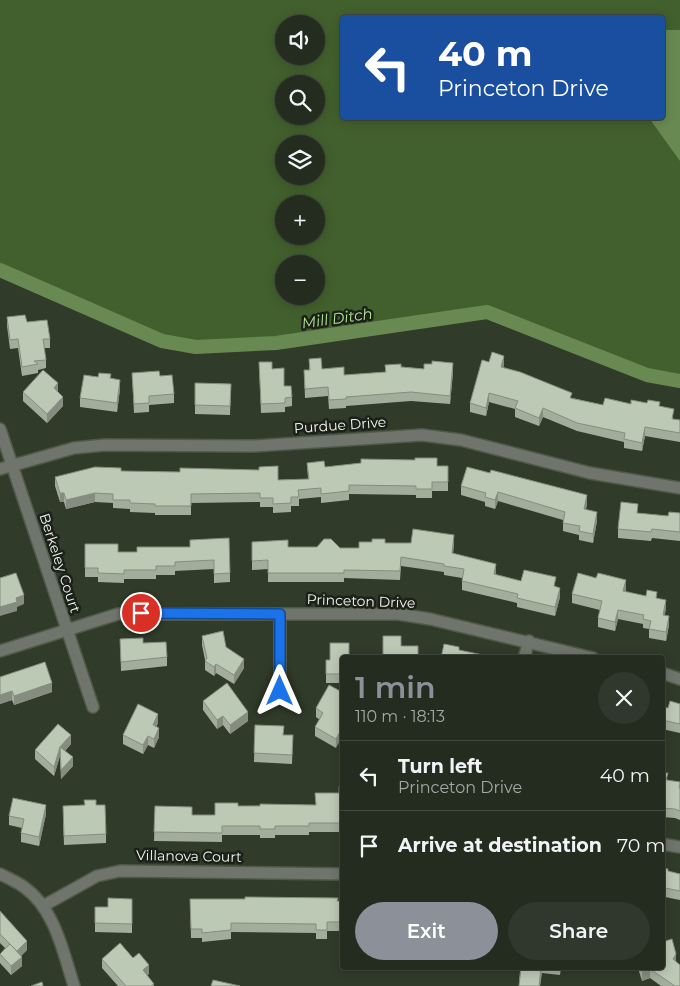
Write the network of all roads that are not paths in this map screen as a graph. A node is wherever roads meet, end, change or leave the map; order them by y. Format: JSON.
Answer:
{"nodes":[{"id":1,"x":0,"y":429,"type":"edge"},
{"id":2,"x":13,"y":465,"type":"junction"},
{"id":3,"x":0,"y":469,"type":"edge"},
{"id":4,"x":680,"y":488,"type":"edge"},
{"id":5,"x":280,"y":614,"type":"junction"},
{"id":6,"x":66,"y":629,"type":"junction"},
{"id":7,"x":529,"y":641,"type":"junction"},
{"id":8,"x":0,"y":651,"type":"edge"},
{"id":9,"x":525,"y":655,"type":"edge"},
{"id":10,"x":582,"y":655,"type":"edge"},
{"id":11,"x":665,"y":674,"type":"edge"},
{"id":12,"x":680,"y":679,"type":"edge"},
{"id":13,"x":280,"y":691,"type":"dead end"},
{"id":14,"x":94,"y":707,"type":"dead end"},
{"id":15,"x":665,"y":844,"type":"edge"},
{"id":16,"x":680,"y":847,"type":"edge"},
{"id":17,"x":0,"y":874,"type":"edge"},
{"id":18,"x":340,"y":874,"type":"edge"},
{"id":19,"x":43,"y":906,"type":"junction"},
{"id":20,"x":74,"y":986,"type":"edge"}],
"edges":[{"from":1,"to":2,"type":"street","name":"Berkeley Court"},
{"from":2,"to":3,"type":"street","name":"Purdue Drive"},
{"from":2,"to":4,"type":"street","name":"Purdue Drive"},
{"from":2,"to":6,"type":"street","name":"Berkeley Court"},
{"from":5,"to":6,"type":"street","name":"Princeton Drive"},
{"from":5,"to":7,"type":"street","name":"Princeton Drive"},
{"from":5,"to":13,"type":"street"},
{"from":6,"to":8,"type":"street","name":"Princeton Drive"},
{"from":6,"to":14,"type":"street","name":"Berkeley Court"},
{"from":7,"to":9,"type":"street"},
{"from":7,"to":10,"type":"street","name":"Princeton Drive"},
{"from":11,"to":12,"type":"street"},
{"from":15,"to":16,"type":"street"},
{"from":17,"to":19,"type":"street"},
{"from":18,"to":19,"type":"street","name":"Villanova Court"},
{"from":19,"to":20,"type":"street"}]}
